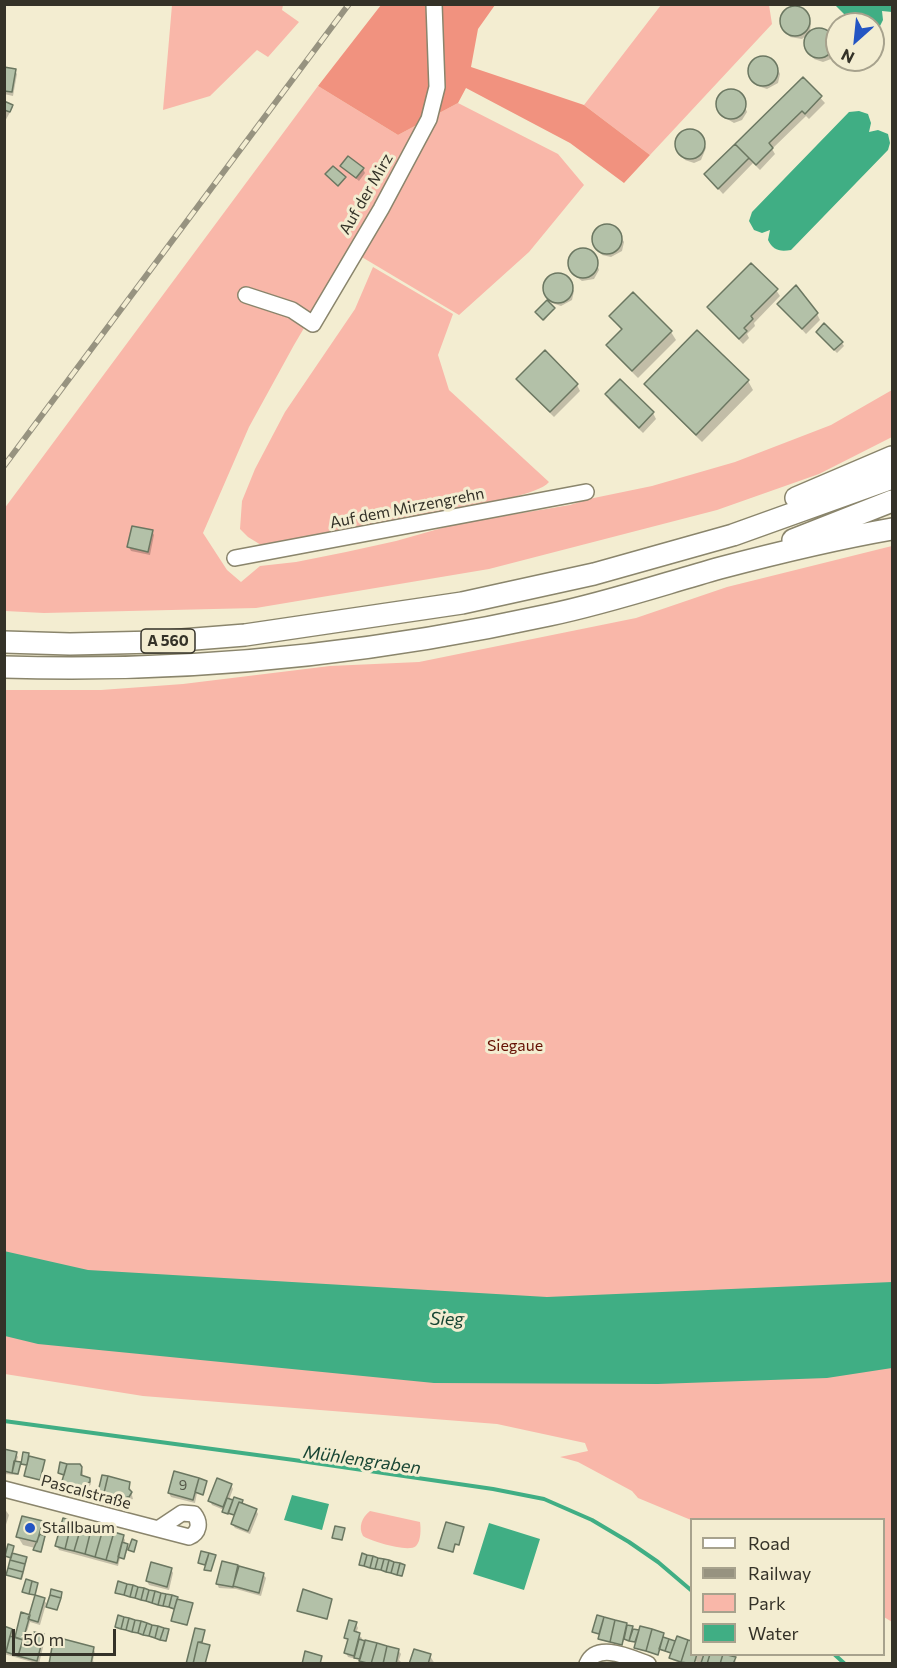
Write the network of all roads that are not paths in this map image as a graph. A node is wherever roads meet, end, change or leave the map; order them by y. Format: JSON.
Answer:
{"nodes":[{"id":1,"x":434,"y":4,"type":"edge"},
{"id":2,"x":246,"y":295,"type":"dead end"},
{"id":3,"x":892,"y":457,"type":"edge"},
{"id":4,"x":892,"y":478,"type":"edge"},
{"id":5,"x":586,"y":492,"type":"dead end"},
{"id":6,"x":892,"y":501,"type":"edge"},
{"id":7,"x":892,"y":529,"type":"edge"},
{"id":8,"x":235,"y":558,"type":"dead end"},
{"id":9,"x":720,"y":568,"type":"junction"},
{"id":10,"x":594,"y":574,"type":"junction"},
{"id":11,"x":4,"y":642,"type":"edge"},
{"id":12,"x":4,"y":667,"type":"edge"},
{"id":13,"x":4,"y":1489,"type":"edge"},
{"id":14,"x":158,"y":1529,"type":"dead end"},
{"id":15,"x":587,"y":1664,"type":"edge"},
{"id":16,"x":648,"y":1664,"type":"edge"}],
"edges":[{"from":1,"to":2,"type":"street","name":"Auf der Mirz"},
{"from":3,"to":10,"type":"highway"},
{"from":4,"to":10,"type":"highway"},
{"from":5,"to":8,"type":"street","name":"Auf dem Mirzengrehn"},
{"from":6,"to":9,"type":"highway"},
{"from":7,"to":9,"type":"highway"},
{"from":9,"to":12,"type":"highway","number":"A 560"},
{"from":10,"to":11,"type":"highway","number":"A 560"},
{"from":13,"to":14,"type":"street","name":"Pascalstraße"},
{"from":15,"to":16,"type":"street"}]}
